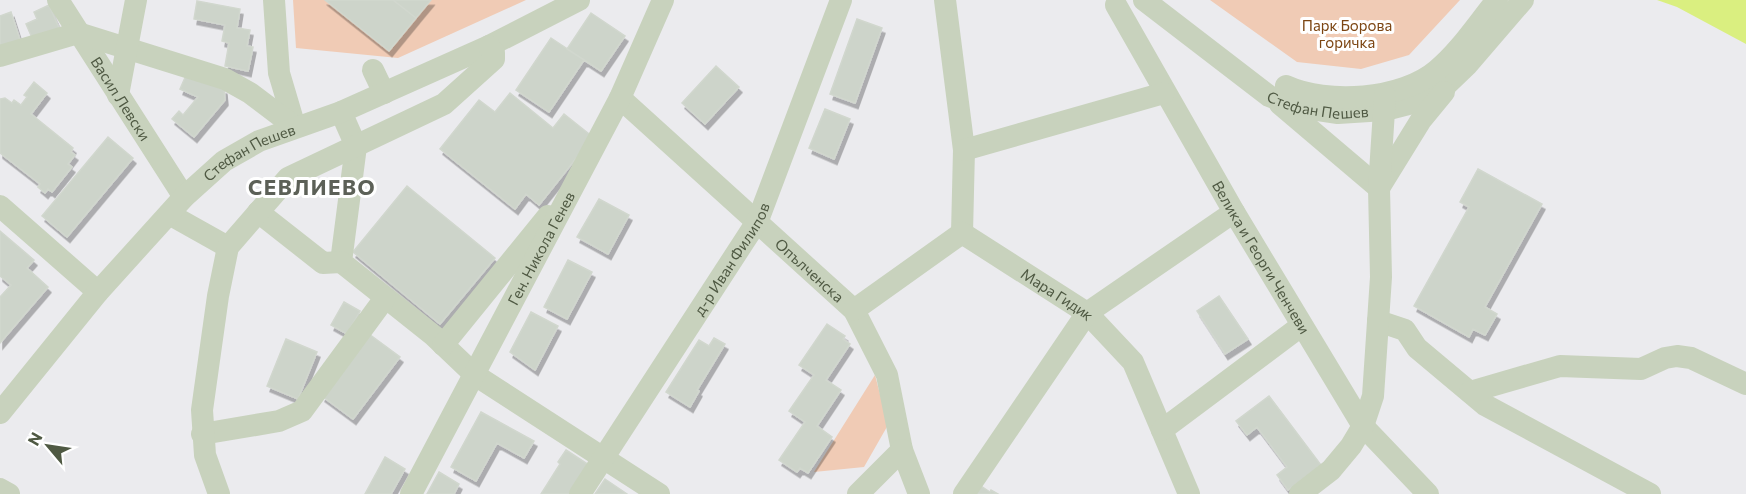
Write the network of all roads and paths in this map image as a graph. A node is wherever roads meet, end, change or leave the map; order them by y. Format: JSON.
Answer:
{"nodes":[{"id":1,"x":58,"y":0,"type":"edge"},
{"id":2,"x":136,"y":0,"type":"edge"},
{"id":3,"x":274,"y":0,"type":"edge"},
{"id":4,"x":579,"y":0,"type":"edge"},
{"id":5,"x":663,"y":0,"type":"edge"},
{"id":6,"x":841,"y":0,"type":"edge"},
{"id":7,"x":945,"y":0,"type":"edge"},
{"id":8,"x":1144,"y":0,"type":"edge"},
{"id":9,"x":1168,"y":0,"type":"edge"},
{"id":10,"x":1497,"y":0,"type":"edge"},
{"id":11,"x":1523,"y":0,"type":"edge"},
{"id":12,"x":1116,"y":6,"type":"dead end"},
{"id":13,"x":1489,"y":24,"type":"junction"},
{"id":14,"x":78,"y":33,"type":"junction"},
{"id":15,"x":489,"y":46,"type":"junction"},
{"id":16,"x":127,"y":49,"type":"junction"},
{"id":17,"x":0,"y":56,"type":"edge"},
{"id":18,"x":1467,"y":65,"type":"junction"},
{"id":19,"x":373,"y":70,"type":"dead end"},
{"id":20,"x":384,"y":93,"type":"junction"},
{"id":21,"x":1164,"y":93,"type":"junction"},
{"id":22,"x":118,"y":96,"type":"junction"},
{"id":23,"x":1269,"y":96,"type":"junction"},
{"id":24,"x":620,"y":98,"type":"junction"},
{"id":25,"x":1385,"y":102,"type":"junction"},
{"id":26,"x":341,"y":112,"type":"junction"},
{"id":27,"x":295,"y":127,"type":"junction"},
{"id":28,"x":356,"y":146,"type":"junction"},
{"id":29,"x":964,"y":150,"type":"junction"},
{"id":30,"x":1379,"y":188,"type":"junction"},
{"id":31,"x":184,"y":197,"type":"junction"},
{"id":32,"x":565,"y":203,"type":"junction"},
{"id":33,"x":0,"y":206,"type":"edge"},
{"id":34,"x":258,"y":212,"type":"junction"},
{"id":35,"x":1234,"y":212,"type":"junction"},
{"id":36,"x":169,"y":214,"type":"junction"},
{"id":37,"x":758,"y":220,"type":"junction"},
{"id":38,"x":962,"y":232,"type":"junction"},
{"id":39,"x":228,"y":247,"type":"junction"},
{"id":40,"x":341,"y":262,"type":"junction"},
{"id":41,"x":98,"y":292,"type":"junction"},
{"id":42,"x":385,"y":298,"type":"junction"},
{"id":43,"x":854,"y":310,"type":"junction"},
{"id":44,"x":1087,"y":313,"type":"junction"},
{"id":45,"x":1378,"y":321,"type":"junction"},
{"id":46,"x":1301,"y":326,"type":"junction"},
{"id":47,"x":438,"y":341,"type":"junction"},
{"id":48,"x":475,"y":375,"type":"junction"},
{"id":49,"x":1746,"y":384,"type":"edge"},
{"id":50,"x":1470,"y":392,"type":"junction"},
{"id":51,"x":0,"y":413,"type":"edge"},
{"id":52,"x":1363,"y":426,"type":"junction"},
{"id":53,"x":1162,"y":430,"type":"junction"},
{"id":54,"x":202,"y":434,"type":"junction"},
{"id":55,"x":902,"y":450,"type":"junction"},
{"id":56,"x":603,"y":458,"type":"junction"},
{"id":57,"x":0,"y":489,"type":"edge"},
{"id":58,"x":9,"y":494,"type":"edge"},
{"id":59,"x":219,"y":494,"type":"edge"},
{"id":60,"x":411,"y":494,"type":"edge"},
{"id":61,"x":580,"y":494,"type":"edge"},
{"id":62,"x":658,"y":494,"type":"edge"},
{"id":63,"x":851,"y":494,"type":"edge"},
{"id":64,"x":858,"y":494,"type":"edge"},
{"id":65,"x":919,"y":494,"type":"edge"},
{"id":66,"x":964,"y":494,"type":"edge"},
{"id":67,"x":1189,"y":494,"type":"edge"},
{"id":68,"x":1300,"y":494,"type":"edge"},
{"id":69,"x":1428,"y":494,"type":"edge"},
{"id":70,"x":1650,"y":494,"type":"edge"}],
"edges":[{"from":1,"to":14,"type":"street","name":"Васил Левски"},
{"from":2,"to":16,"type":"street"},
{"from":3,"to":27,"type":"street"},
{"from":4,"to":15,"type":"street","name":"Стефан Пешев"},
{"from":5,"to":24,"type":"street","name":"Ген. Никола Генев"},
{"from":6,"to":37,"type":"street","name":"д-р Иван Филипов"},
{"from":7,"to":29,"type":"street"},
{"from":8,"to":23,"type":"street","name":"Стефан Пешев"},
{"from":9,"to":25,"type":"street","name":"Стефан Пешев"},
{"from":10,"to":13,"type":"street","name":"Стефан Пешев"},
{"from":11,"to":13,"type":"street"},
{"from":12,"to":21,"type":"street","name":"Велика и Георги Ченчеви"},
{"from":13,"to":18,"type":"street","name":"Стефан Пешев"},
{"from":13,"to":25,"type":"street","name":"Стефан Пешев"},
{"from":14,"to":16,"type":"street"},
{"from":14,"to":17,"type":"street"},
{"from":14,"to":22,"type":"street","name":"Васил Левски"},
{"from":15,"to":20,"type":"street","name":"Стефан Пешев"},
{"from":15,"to":28,"type":"street"},
{"from":16,"to":22,"type":"street"},
{"from":16,"to":27,"type":"street"},
{"from":18,"to":25,"type":"street","name":"Стефан Пешев"},
{"from":18,"to":30,"type":"street"},
{"from":19,"to":20,"type":"street"},
{"from":20,"to":26,"type":"street","name":"Стефан Пешев"},
{"from":21,"to":29,"type":"street"},
{"from":21,"to":35,"type":"street","name":"Велика и Георги Ченчеви"},
{"from":22,"to":31,"type":"street","name":"Васил Левски"},
{"from":23,"to":25,"type":"street","name":"Стефан Пешев"},
{"from":23,"to":30,"type":"street"},
{"from":24,"to":32,"type":"street","name":"Ген. Никола Генев"},
{"from":24,"to":37,"type":"street","name":"Опълченска"},
{"from":25,"to":30,"type":"street"},
{"from":26,"to":27,"type":"street","name":"Стефан Пешев"},
{"from":26,"to":28,"type":"street"},
{"from":27,"to":31,"type":"street","name":"Стефан Пешев"},
{"from":28,"to":34,"type":"street"},
{"from":28,"to":40,"type":"street"},
{"from":29,"to":38,"type":"street"},
{"from":30,"to":45,"type":"street"},
{"from":31,"to":36,"type":"street","name":"Стефан Пешев"},
{"from":32,"to":47,"type":"street"},
{"from":32,"to":48,"type":"street","name":"Ген. Никола Генев"},
{"from":33,"to":41,"type":"street"},
{"from":34,"to":39,"type":"street"},
{"from":34,"to":40,"type":"street"},
{"from":35,"to":44,"type":"street"},
{"from":35,"to":46,"type":"street","name":"Велика и Георги Ченчеви"},
{"from":36,"to":39,"type":"street"},
{"from":36,"to":41,"type":"street","name":"Стефан Пешев"},
{"from":37,"to":43,"type":"street","name":"Опълченска"},
{"from":37,"to":56,"type":"street","name":"д-р Иван Филипов"},
{"from":38,"to":43,"type":"street"},
{"from":38,"to":44,"type":"street","name":"Мара Гидик"},
{"from":39,"to":54,"type":"street"},
{"from":40,"to":42,"type":"street"},
{"from":41,"to":51,"type":"street","name":"Стефан Пешев"},
{"from":42,"to":47,"type":"street"},
{"from":42,"to":54,"type":"street"},
{"from":43,"to":55,"type":"street","name":"Опълченска"},
{"from":44,"to":53,"type":"street","name":"Мара Гидик"},
{"from":44,"to":66,"type":"street"},
{"from":45,"to":50,"type":"street"},
{"from":45,"to":52,"type":"street"},
{"from":46,"to":52,"type":"street","name":"Велика и Георги Ченчеви"},
{"from":46,"to":53,"type":"street"},
{"from":47,"to":48,"type":"street"},
{"from":48,"to":56,"type":"street"},
{"from":48,"to":60,"type":"street","name":"Ген. Никола Генев"},
{"from":49,"to":50,"type":"street"},
{"from":50,"to":70,"type":"street"},
{"from":52,"to":68,"type":"street"},
{"from":52,"to":69,"type":"street","name":"Велика и Георги Ченчеви"},
{"from":53,"to":67,"type":"street","name":"Мара Гидик"},
{"from":54,"to":59,"type":"street"},
{"from":55,"to":64,"type":"street"},
{"from":55,"to":65,"type":"street","name":"Опълченска"},
{"from":56,"to":61,"type":"street","name":"д-р Иван Филипов"},
{"from":56,"to":62,"type":"street"},
{"from":57,"to":58,"type":"street"},
{"from":63,"to":64,"type":"street"}]}
